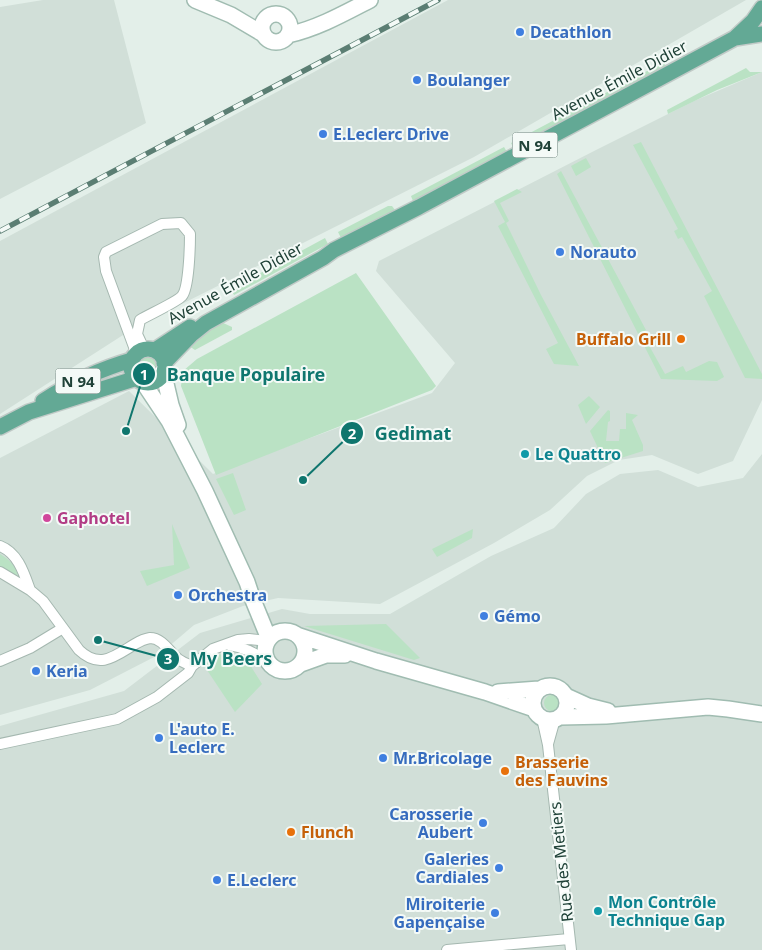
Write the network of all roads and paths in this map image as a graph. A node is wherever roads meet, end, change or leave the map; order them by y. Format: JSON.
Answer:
{"nodes":[{"id":1,"x":194,"y":0,"type":"edge"},
{"id":2,"x":370,"y":0,"type":"edge"},
{"id":3,"x":762,"y":9,"type":"edge"},
{"id":4,"x":231,"y":15,"type":"junction"},
{"id":5,"x":266,"y":17,"type":"junction"},
{"id":6,"x":289,"y":28,"type":"junction"},
{"id":7,"x":263,"y":34,"type":"junction"},
{"id":8,"x":762,"y":34,"type":"edge"},
{"id":9,"x":735,"y":38,"type":"junction"},
{"id":10,"x":334,"y":250,"type":"junction"},
{"id":11,"x":142,"y":353,"type":"junction"},
{"id":12,"x":164,"y":367,"type":"junction"},
{"id":13,"x":140,"y":380,"type":"junction"},
{"id":14,"x":29,"y":412,"type":"junction"},
{"id":15,"x":0,"y":427,"type":"edge"},
{"id":16,"x":198,"y":477,"type":"junction"},
{"id":17,"x":0,"y":546,"type":"edge"},
{"id":18,"x":0,"y":572,"type":"edge"},
{"id":19,"x":30,"y":590,"type":"junction"},
{"id":20,"x":265,"y":616,"type":"junction"},
{"id":21,"x":64,"y":628,"type":"junction"},
{"id":22,"x":282,"y":631,"type":"junction"},
{"id":23,"x":297,"y":635,"type":"junction"},
{"id":24,"x":268,"y":640,"type":"junction"},
{"id":25,"x":223,"y":645,"type":"junction"},
{"id":26,"x":356,"y":655,"type":"junction"},
{"id":27,"x":0,"y":661,"type":"edge"},
{"id":28,"x":267,"y":661,"type":"junction"},
{"id":29,"x":301,"y":664,"type":"junction"},
{"id":30,"x":192,"y":666,"type":"junction"},
{"id":31,"x":539,"y":689,"type":"junction"},
{"id":32,"x":485,"y":692,"type":"junction"},
{"id":33,"x":566,"y":696,"type":"junction"},
{"id":34,"x":626,"y":714,"type":"junction"},
{"id":35,"x":762,"y":714,"type":"edge"},
{"id":36,"x":548,"y":716,"type":"junction"},
{"id":37,"x":0,"y":744,"type":"edge"},
{"id":38,"x":570,"y":939,"type":"junction"},
{"id":39,"x":447,"y":950,"type":"edge"},
{"id":40,"x":571,"y":950,"type":"edge"}],
"edges":[{"from":1,"to":4,"type":"street"},
{"from":2,"to":6,"type":"street"},
{"from":3,"to":9,"type":"main road","name":"Avenue Émile Didier","number":"N 94"},
{"from":4,"to":5,"type":"street"},
{"from":4,"to":7,"type":"street"},
{"from":5,"to":6,"type":"street"},
{"from":5,"to":7,"type":"street"},
{"from":6,"to":7,"type":"street"},
{"from":8,"to":9,"type":"main road","name":"Avenue Émile Didier","number":"N 94"},
{"from":9,"to":10,"type":"main road","name":"Avenue Émile Didier","number":"N 94"},
{"from":10,"to":11,"type":"main road","name":"Avenue Émile Didier","number":"N 94"},
{"from":10,"to":12,"type":"main road","name":"Avenue Émile Didier","number":"N 94"},
{"from":11,"to":11,"type":"street"},
{"from":11,"to":12,"type":"main road"},
{"from":11,"to":13,"type":"main road"},
{"from":11,"to":14,"type":"main road","name":"Avenue Émile Didier","number":"N 94"},
{"from":12,"to":13,"type":"main road"},
{"from":12,"to":16,"type":"street"},
{"from":13,"to":14,"type":"main road","name":"Avenue Émile Didier","number":"N 94"},
{"from":13,"to":16,"type":"street"},
{"from":14,"to":15,"type":"main road","name":"Avenue Émile Didier","number":"N 94"},
{"from":16,"to":20,"type":"street"},
{"from":17,"to":19,"type":"street"},
{"from":18,"to":19,"type":"street"},
{"from":19,"to":21,"type":"street"},
{"from":20,"to":22,"type":"street"},
{"from":20,"to":24,"type":"street"},
{"from":21,"to":27,"type":"street"},
{"from":21,"to":30,"type":"street"},
{"from":22,"to":23,"type":"street"},
{"from":22,"to":24,"type":"street"},
{"from":23,"to":26,"type":"street"},
{"from":23,"to":29,"type":"street"},
{"from":24,"to":25,"type":"street"},
{"from":24,"to":28,"type":"street"},
{"from":25,"to":28,"type":"street"},
{"from":25,"to":30,"type":"street"},
{"from":26,"to":29,"type":"street"},
{"from":26,"to":32,"type":"street"},
{"from":28,"to":29,"type":"street"},
{"from":30,"to":37,"type":"street"},
{"from":31,"to":32,"type":"street"},
{"from":31,"to":33,"type":"street"},
{"from":31,"to":36,"type":"street"},
{"from":32,"to":36,"type":"street"},
{"from":33,"to":34,"type":"street"},
{"from":33,"to":36,"type":"street"},
{"from":34,"to":35,"type":"street"},
{"from":34,"to":36,"type":"street"},
{"from":36,"to":38,"type":"street","name":"Rue des Metiers"},
{"from":38,"to":39,"type":"street"},
{"from":38,"to":40,"type":"street","name":"Rue des Metiers"}]}
